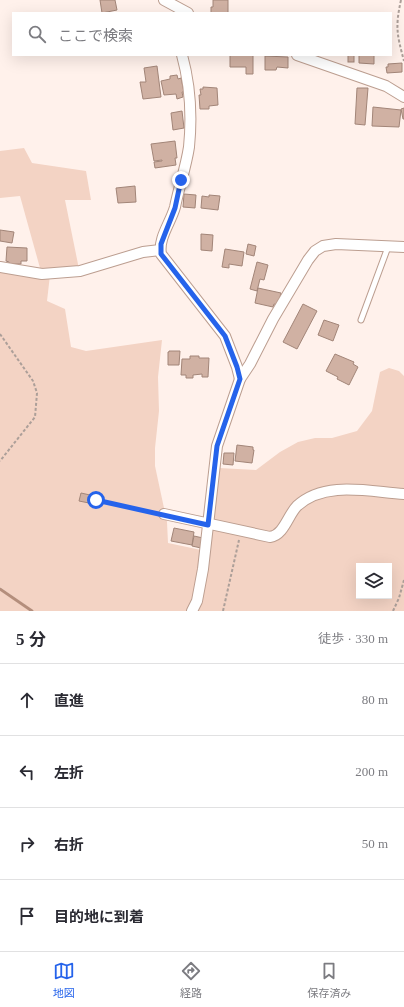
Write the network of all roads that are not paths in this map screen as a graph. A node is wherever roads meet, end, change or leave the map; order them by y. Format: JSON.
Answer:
{"nodes":[{"id":1,"x":164,"y":0,"type":"edge"},
{"id":2,"x":176,"y":10,"type":"edge"},
{"id":3,"x":182,"y":56,"type":"edge"},
{"id":4,"x":300,"y":56,"type":"edge"},
{"id":5,"x":404,"y":97,"type":"edge"},
{"id":6,"x":388,"y":247,"type":"junction"},
{"id":7,"x":404,"y":248,"type":"edge"},
{"id":8,"x":160,"y":250,"type":"junction"},
{"id":9,"x":0,"y":267,"type":"edge"},
{"id":10,"x":361,"y":320,"type":"dead end"},
{"id":11,"x":240,"y":379,"type":"junction"},
{"id":12,"x":404,"y":494,"type":"edge"},
{"id":13,"x":164,"y":514,"type":"road end"},
{"id":14,"x":208,"y":525,"type":"junction"},
{"id":15,"x":192,"y":611,"type":"edge"}],
"edges":[{"from":1,"to":2,"type":"street"},
{"from":3,"to":8,"type":"street"},
{"from":4,"to":5,"type":"street"},
{"from":6,"to":7,"type":"street"},
{"from":6,"to":10,"type":"lane"},
{"from":6,"to":11,"type":"street"},
{"from":8,"to":9,"type":"street"},
{"from":8,"to":11,"type":"street"},
{"from":11,"to":14,"type":"street"},
{"from":12,"to":14,"type":"street"},
{"from":13,"to":14,"type":"street"},
{"from":14,"to":15,"type":"street"}]}
